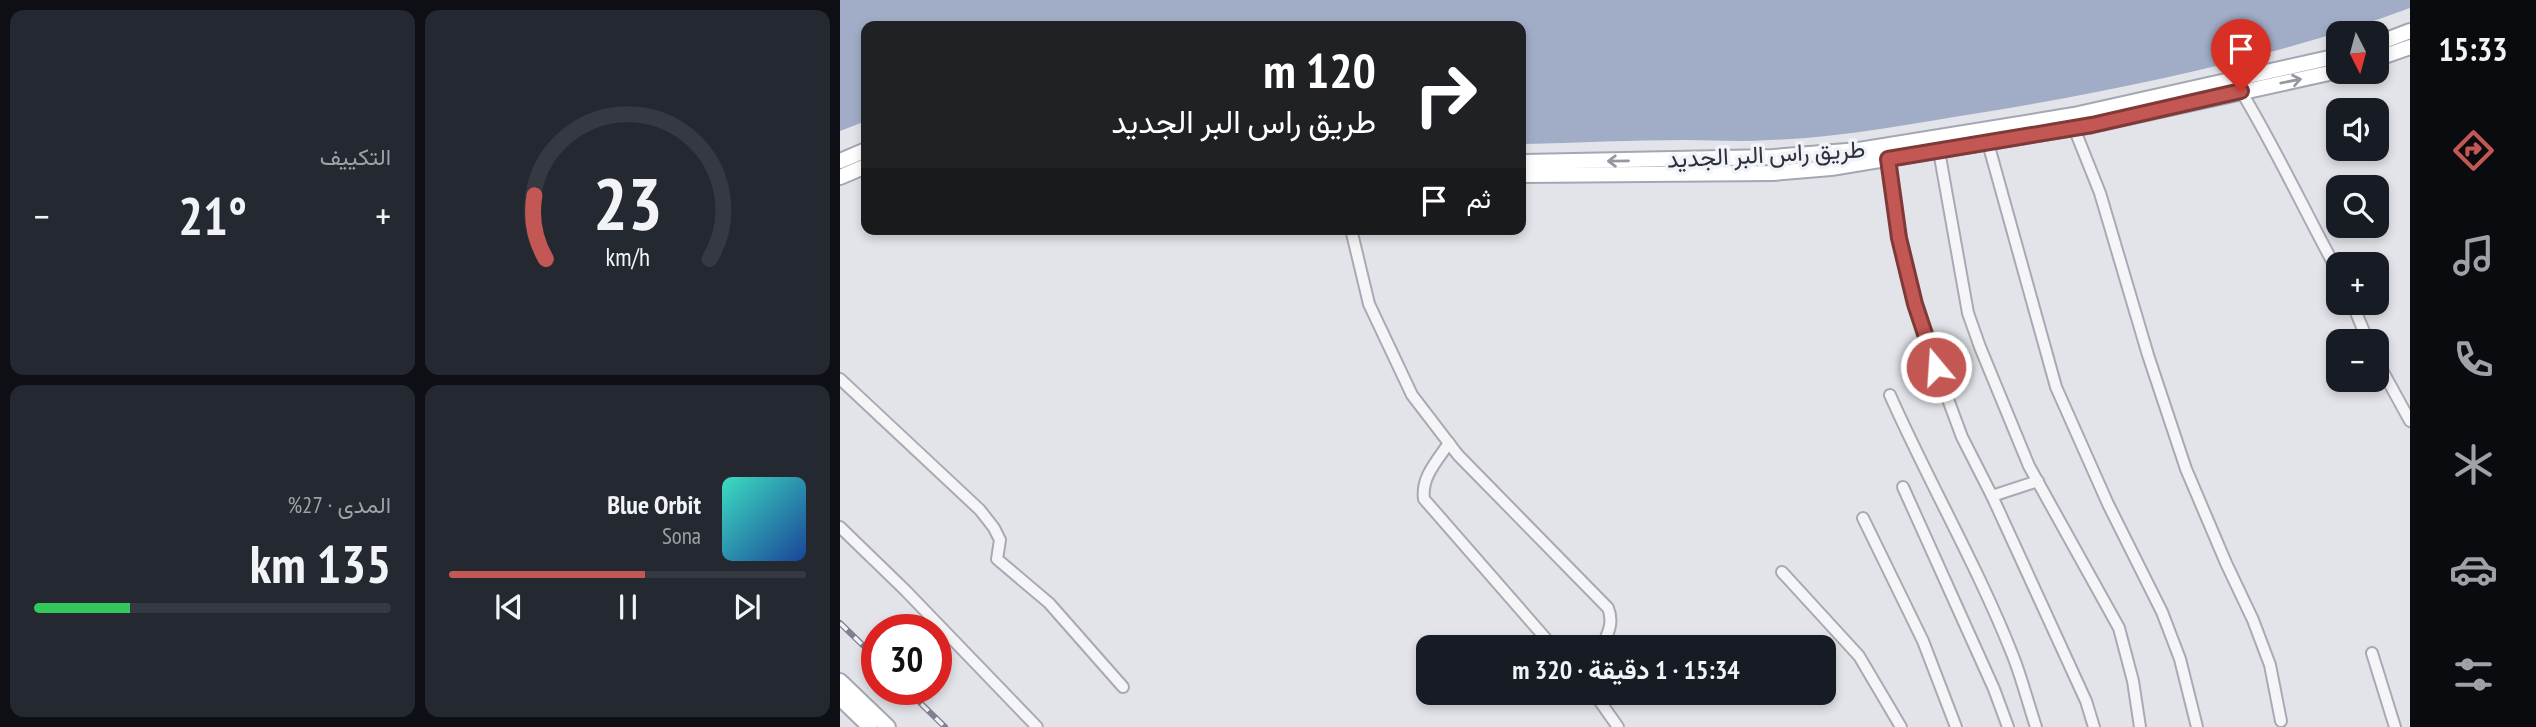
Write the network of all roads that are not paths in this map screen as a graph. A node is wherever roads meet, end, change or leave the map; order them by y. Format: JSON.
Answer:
{"nodes":[{"id":1,"x":2410,"y":31,"type":"edge"},
{"id":2,"x":2389,"y":39,"type":"edge"},
{"id":3,"x":2410,"y":47,"type":"edge"},
{"id":4,"x":2389,"y":54,"type":"edge"},
{"id":5,"x":2326,"y":59,"type":"edge"},
{"id":6,"x":2326,"y":73,"type":"edge"},
{"id":7,"x":2241,"y":91,"type":"junction"},
{"id":8,"x":2074,"y":128,"type":"junction"},
{"id":9,"x":1988,"y":143,"type":"junction"},
{"id":10,"x":1939,"y":151,"type":"junction"},
{"id":11,"x":861,"y":152,"type":"edge"},
{"id":12,"x":1888,"y":159,"type":"junction"},
{"id":13,"x":840,"y":161,"type":"edge"},
{"id":14,"x":1526,"y":163,"type":"edge"},
{"id":15,"x":861,"y":168,"type":"edge"},
{"id":16,"x":1549,"y":169,"type":"junction"},
{"id":17,"x":1526,"y":174,"type":"edge"},
{"id":18,"x":840,"y":177,"type":"edge"},
{"id":19,"x":1352,"y":235,"type":"edge"},
{"id":20,"x":2327,"y":252,"type":"edge"},
{"id":21,"x":840,"y":379,"type":"edge"},
{"id":22,"x":2389,"y":383,"type":"edge"},
{"id":23,"x":1890,"y":395,"type":"dead end"},
{"id":24,"x":2410,"y":421,"type":"edge"},
{"id":25,"x":1449,"y":443,"type":"junction"},
{"id":26,"x":2038,"y":481,"type":"junction"},
{"id":27,"x":1903,"y":487,"type":"dead end"},
{"id":28,"x":1992,"y":496,"type":"junction"},
{"id":29,"x":1863,"y":518,"type":"dead end"},
{"id":30,"x":840,"y":527,"type":"edge"},
{"id":31,"x":1783,"y":572,"type":"dead end"},
{"id":32,"x":1543,"y":635,"type":"edge"},
{"id":33,"x":1608,"y":635,"type":"edge"},
{"id":34,"x":2372,"y":653,"type":"dead end"},
{"id":35,"x":840,"y":681,"type":"edge"},
{"id":36,"x":1123,"y":687,"type":"dead end"},
{"id":37,"x":840,"y":698,"type":"edge"},
{"id":38,"x":1602,"y":705,"type":"edge"},
{"id":39,"x":2281,"y":721,"type":"dead end"},
{"id":40,"x":870,"y":727,"type":"edge"},
{"id":41,"x":888,"y":727,"type":"edge"},
{"id":42,"x":1037,"y":727,"type":"edge"},
{"id":43,"x":1618,"y":727,"type":"edge"},
{"id":44,"x":1901,"y":727,"type":"edge"},
{"id":45,"x":1955,"y":727,"type":"edge"},
{"id":46,"x":2008,"y":727,"type":"edge"},
{"id":47,"x":2036,"y":727,"type":"edge"},
{"id":48,"x":2094,"y":727,"type":"edge"},
{"id":49,"x":2140,"y":727,"type":"edge"},
{"id":50,"x":2197,"y":727,"type":"edge"},
{"id":51,"x":2395,"y":727,"type":"edge"}],
"edges":[{"from":1,"to":2,"type":"main road"},
{"from":3,"to":4,"type":"main road"},
{"from":5,"to":16,"type":"main road","name":"طريق راس البر الجديد","one_way":true},
{"from":7,"to":6,"type":"main road","name":"طريق راس البر الجديد","one_way":true},
{"from":7,"to":8,"type":"main road","name":"طريق راس البر الجديد"},
{"from":7,"to":20,"type":"street"},
{"from":8,"to":9,"type":"main road","name":"طريق راس البر الجديد"},
{"from":8,"to":39,"type":"street"},
{"from":9,"to":10,"type":"main road","name":"طريق راس البر الجديد"},
{"from":9,"to":50,"type":"street"},
{"from":10,"to":12,"type":"main road","name":"طريق راس البر الجديد"},
{"from":10,"to":26,"type":"street"},
{"from":11,"to":13,"type":"main road"},
{"from":12,"to":16,"type":"main road","name":"طريق راس البر الجديد"},
{"from":12,"to":28,"type":"street"},
{"from":14,"to":16,"type":"main road","name":"طريق راس البر الجديد"},
{"from":15,"to":18,"type":"main road"},
{"from":16,"to":17,"type":"main road","name":"طريق راس البر الجديد"},
{"from":19,"to":25,"type":"street"},
{"from":21,"to":36,"type":"street"},
{"from":22,"to":24,"type":"street"},
{"from":23,"to":47,"type":"street"},
{"from":25,"to":32,"type":"street"},
{"from":25,"to":33,"type":"street"},
{"from":26,"to":28,"type":"street"},
{"from":26,"to":49,"type":"street"},
{"from":27,"to":46,"type":"street"},
{"from":28,"to":48,"type":"street"},
{"from":29,"to":45,"type":"street"},
{"from":30,"to":42,"type":"street"},
{"from":31,"to":44,"type":"street"},
{"from":34,"to":51,"type":"street"},
{"from":35,"to":41,"type":"main road"},
{"from":37,"to":40,"type":"main road"},
{"from":38,"to":43,"type":"street"}]}
